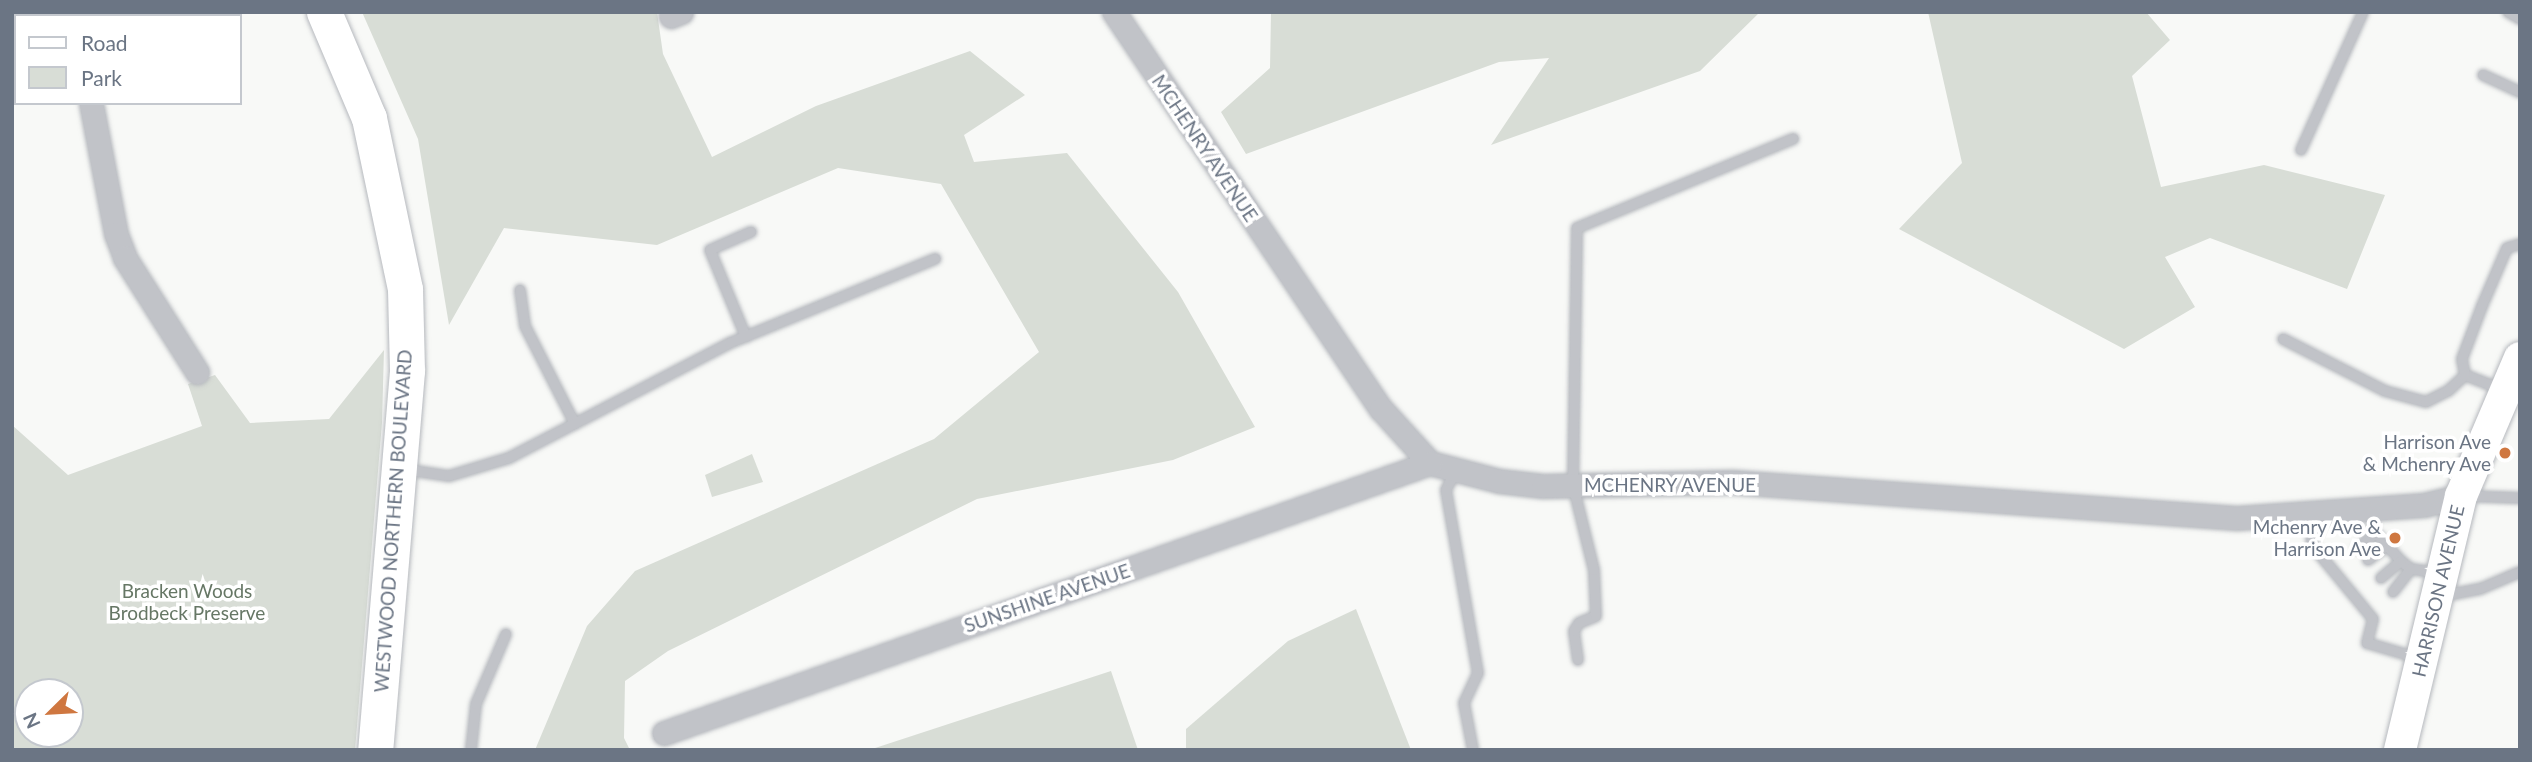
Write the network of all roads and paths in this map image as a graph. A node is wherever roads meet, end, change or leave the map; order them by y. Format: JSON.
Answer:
{"nodes":[{"id":1,"x":324,"y":12,"type":"edge"},
{"id":2,"x":348,"y":12,"type":"edge"},
{"id":3,"x":1114,"y":12,"type":"edge"},
{"id":4,"x":2363,"y":12,"type":"edge"},
{"id":5,"x":2508,"y":12,"type":"edge"},
{"id":6,"x":2520,"y":19,"type":"edge"},
{"id":7,"x":2483,"y":75,"type":"dead end"},
{"id":8,"x":2520,"y":92,"type":"edge"},
{"id":9,"x":91,"y":105,"type":"edge"},
{"id":10,"x":1793,"y":139,"type":"dead end"},
{"id":11,"x":2301,"y":150,"type":"dead end"},
{"id":12,"x":751,"y":232,"type":"dead end"},
{"id":13,"x":2520,"y":244,"type":"edge"},
{"id":14,"x":935,"y":259,"type":"dead end"},
{"id":15,"x":520,"y":290,"type":"dead end"},
{"id":16,"x":746,"y":337,"type":"junction"},
{"id":17,"x":2283,"y":339,"type":"dead end"},
{"id":18,"x":2520,"y":358,"type":"edge"},
{"id":19,"x":197,"y":372,"type":"dead end"},
{"id":20,"x":2465,"y":375,"type":"junction"},
{"id":21,"x":2506,"y":391,"type":"junction"},
{"id":22,"x":575,"y":424,"type":"junction"},
{"id":23,"x":1430,"y":463,"type":"junction"},
{"id":24,"x":410,"y":470,"type":"junction"},
{"id":25,"x":1456,"y":471,"type":"junction"},
{"id":26,"x":1573,"y":485,"type":"junction"},
{"id":27,"x":2461,"y":496,"type":"junction"},
{"id":28,"x":2520,"y":498,"type":"edge"},
{"id":29,"x":2372,"y":509,"type":"junction"},
{"id":30,"x":2311,"y":515,"type":"junction"},
{"id":31,"x":2376,"y":533,"type":"junction"},
{"id":32,"x":2387,"y":545,"type":"junction"},
{"id":33,"x":2358,"y":548,"type":"dead end"},
{"id":34,"x":2368,"y":560,"type":"dead end"},
{"id":35,"x":2401,"y":561,"type":"junction"},
{"id":36,"x":2411,"y":569,"type":"junction"},
{"id":37,"x":2520,"y":572,"type":"edge"},
{"id":38,"x":2381,"y":578,"type":"dead end"},
{"id":39,"x":2440,"y":585,"type":"junction"},
{"id":40,"x":2393,"y":592,"type":"dead end"},
{"id":41,"x":506,"y":635,"type":"dead end"},
{"id":42,"x":2422,"y":659,"type":"junction"},
{"id":43,"x":1577,"y":660,"type":"dead end"},
{"id":44,"x":664,"y":733,"type":"dead end"},
{"id":45,"x":375,"y":750,"type":"edge"},
{"id":46,"x":396,"y":750,"type":"edge"},
{"id":47,"x":471,"y":750,"type":"edge"},
{"id":48,"x":1473,"y":750,"type":"edge"},
{"id":49,"x":2400,"y":750,"type":"edge"}],
"edges":[{"from":1,"to":24,"type":"main road","name":"WESTWOOD NORTHERN BOULEVARD"},
{"from":2,"to":24,"type":"main road","name":"WESTWOOD NORTHERN BOULEVARD"},
{"from":3,"to":23,"type":"street","name":"MCHENRY AVENUE"},
{"from":4,"to":11,"type":"lane"},
{"from":5,"to":6,"type":"lane"},
{"from":7,"to":8,"type":"lane"},
{"from":9,"to":19,"type":"street"},
{"from":10,"to":26,"type":"lane"},
{"from":12,"to":16,"type":"lane"},
{"from":13,"to":20,"type":"lane"},
{"from":14,"to":16,"type":"lane"},
{"from":15,"to":22,"type":"lane"},
{"from":16,"to":22,"type":"lane"},
{"from":17,"to":20,"type":"lane"},
{"from":18,"to":21,"type":"main road","name":"HARRISON AVENUE"},
{"from":20,"to":21,"type":"lane"},
{"from":21,"to":27,"type":"main road","name":"HARRISON AVENUE"},
{"from":22,"to":24,"type":"lane"},
{"from":23,"to":25,"type":"street","name":"MCHENRY AVENUE"},
{"from":23,"to":44,"type":"street","name":"SUNSHINE AVENUE"},
{"from":24,"to":45,"type":"main road","name":"WESTWOOD NORTHERN BOULEVARD"},
{"from":24,"to":46,"type":"main road","name":"WESTWOOD NORTHERN BOULEVARD"},
{"from":25,"to":26,"type":"street","name":"MCHENRY AVENUE"},
{"from":25,"to":48,"type":"lane"},
{"from":26,"to":30,"type":"street","name":"MCHENRY AVENUE"},
{"from":26,"to":43,"type":"lane"},
{"from":27,"to":28,"type":"lane"},
{"from":27,"to":29,"type":"street","name":"MCHENRY AVENUE"},
{"from":27,"to":39,"type":"main road","name":"HARRISON AVENUE"},
{"from":29,"to":30,"type":"street","name":"MCHENRY AVENUE"},
{"from":29,"to":31,"type":"lane"},
{"from":30,"to":42,"type":"lane"},
{"from":31,"to":32,"type":"lane"},
{"from":31,"to":33,"type":"lane"},
{"from":32,"to":34,"type":"lane"},
{"from":32,"to":35,"type":"lane"},
{"from":35,"to":36,"type":"lane"},
{"from":35,"to":38,"type":"lane"},
{"from":36,"to":39,"type":"lane"},
{"from":36,"to":40,"type":"lane"},
{"from":37,"to":39,"type":"lane"},
{"from":39,"to":42,"type":"main road","name":"HARRISON AVENUE"},
{"from":41,"to":47,"type":"lane"},
{"from":42,"to":49,"type":"main road","name":"HARRISON AVENUE"}]}
